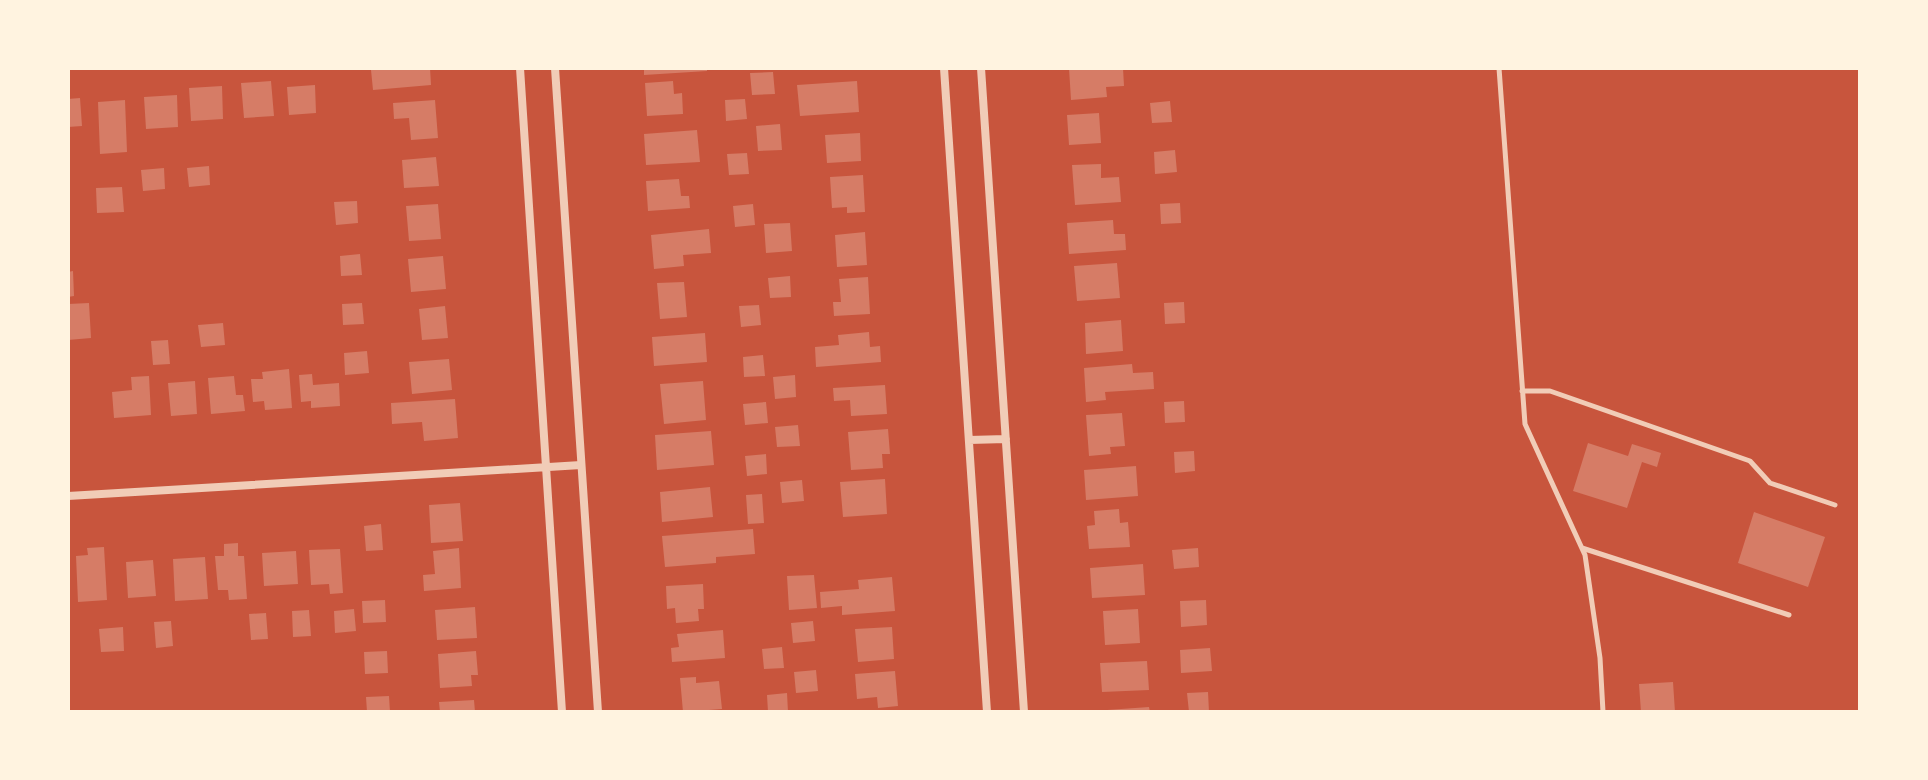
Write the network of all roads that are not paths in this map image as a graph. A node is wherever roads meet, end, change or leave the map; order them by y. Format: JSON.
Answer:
{"nodes":[{"id":1,"x":520,"y":68,"type":"edge"},
{"id":2,"x":555,"y":68,"type":"edge"},
{"id":3,"x":944,"y":68,"type":"edge"},
{"id":4,"x":981,"y":68,"type":"edge"},
{"id":5,"x":1499,"y":68,"type":"edge"},
{"id":6,"x":1522,"y":391,"type":"junction"},
{"id":7,"x":1006,"y":439,"type":"junction"},
{"id":8,"x":969,"y":440,"type":"junction"},
{"id":9,"x":581,"y":465,"type":"junction"},
{"id":10,"x":545,"y":467,"type":"junction"},
{"id":11,"x":68,"y":496,"type":"edge"},
{"id":12,"x":1835,"y":505,"type":"dead end"},
{"id":13,"x":1582,"y":547,"type":"junction"},
{"id":14,"x":1789,"y":615,"type":"dead end"},
{"id":15,"x":562,"y":712,"type":"edge"},
{"id":16,"x":598,"y":712,"type":"edge"},
{"id":17,"x":987,"y":712,"type":"edge"},
{"id":18,"x":1024,"y":712,"type":"edge"},
{"id":19,"x":1603,"y":712,"type":"edge"}],
"edges":[{"from":1,"to":10,"type":"street"},
{"from":2,"to":9,"type":"street"},
{"from":3,"to":8,"type":"street"},
{"from":4,"to":7,"type":"street"},
{"from":5,"to":6,"type":"lane"},
{"from":6,"to":12,"type":"lane"},
{"from":6,"to":13,"type":"lane"},
{"from":7,"to":8,"type":"street"},
{"from":7,"to":18,"type":"street"},
{"from":8,"to":17,"type":"street"},
{"from":9,"to":10,"type":"street"},
{"from":9,"to":16,"type":"street"},
{"from":10,"to":11,"type":"street"},
{"from":10,"to":15,"type":"street"},
{"from":13,"to":14,"type":"lane"},
{"from":13,"to":19,"type":"lane"}]}
